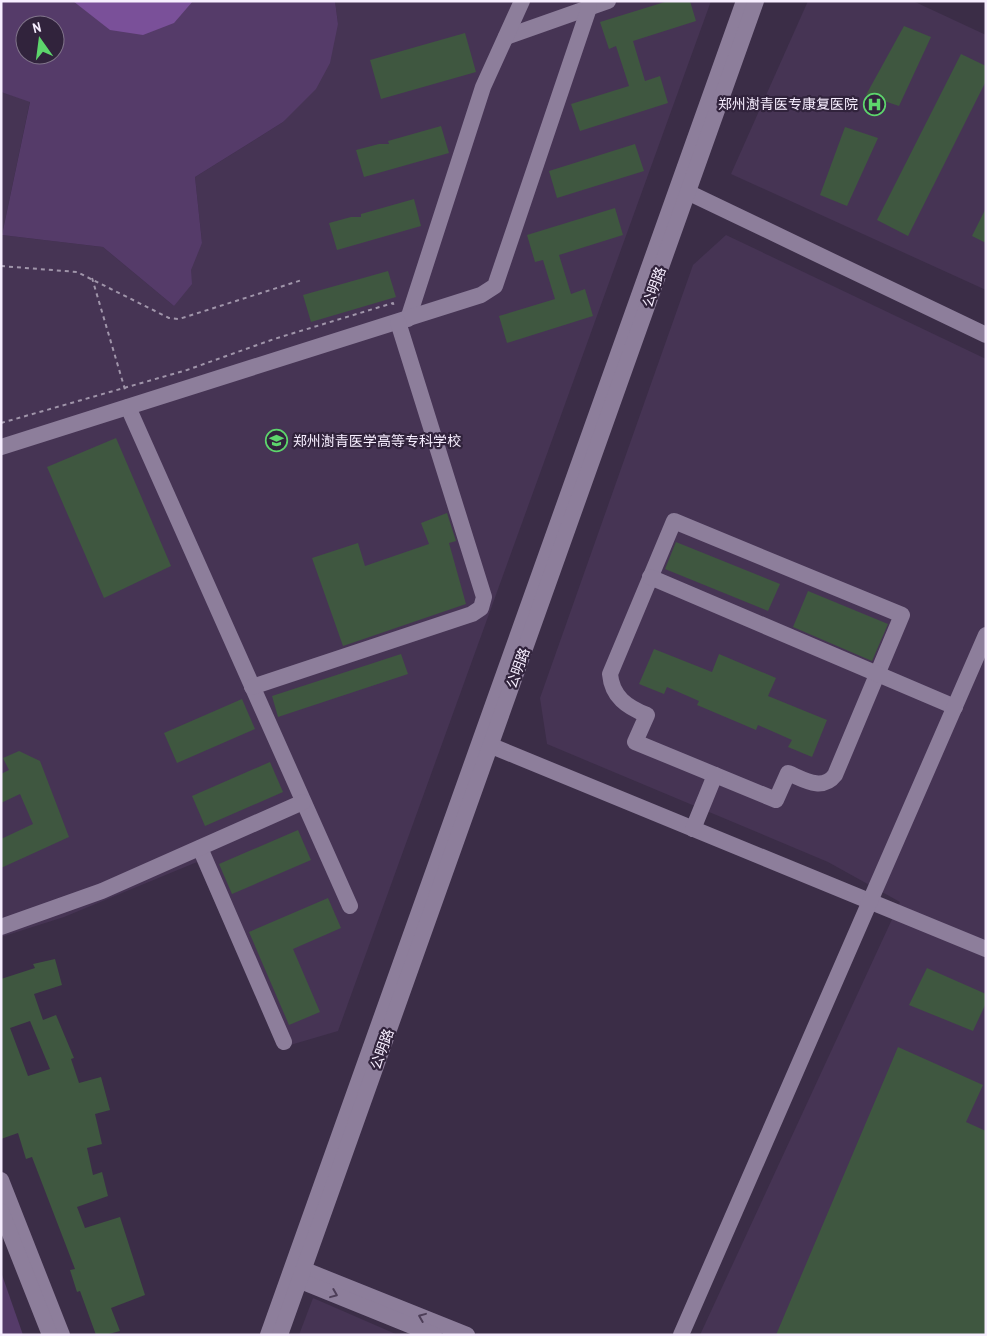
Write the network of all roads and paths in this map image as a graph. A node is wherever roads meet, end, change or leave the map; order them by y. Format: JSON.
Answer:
{"nodes":[{"id":1,"x":522,"y":1,"type":"edge"},
{"id":2,"x":608,"y":1,"type":"edge"},
{"id":3,"x":744,"y":1,"type":"edge"},
{"id":4,"x":756,"y":1,"type":"edge"},
{"id":5,"x":589,"y":8,"type":"junction"},
{"id":6,"x":506,"y":36,"type":"junction"},
{"id":7,"x":683,"y":189,"type":"junction"},
{"id":8,"x":1,"y":266,"type":"edge"},
{"id":9,"x":92,"y":278,"type":"junction"},
{"id":10,"x":302,"y":280,"type":"dead end"},
{"id":11,"x":403,"y":320,"type":"junction"},
{"id":12,"x":986,"y":335,"type":"edge"},
{"id":13,"x":125,"y":388,"type":"junction"},
{"id":14,"x":129,"y":407,"type":"junction"},
{"id":15,"x":1,"y":424,"type":"edge"},
{"id":16,"x":1,"y":447,"type":"edge"},
{"id":17,"x":650,"y":577,"type":"junction"},
{"id":18,"x":986,"y":635,"type":"edge"},
{"id":19,"x":876,"y":675,"type":"junction"},
{"id":20,"x":252,"y":687,"type":"junction"},
{"id":21,"x":955,"y":707,"type":"junction"},
{"id":22,"x":485,"y":744,"type":"junction"},
{"id":23,"x":715,"y":775,"type":"junction"},
{"id":24,"x":303,"y":802,"type":"junction"},
{"id":25,"x":693,"y":829,"type":"junction"},
{"id":26,"x":200,"y":848,"type":"junction"},
{"id":27,"x":871,"y":902,"type":"junction"},
{"id":28,"x":350,"y":906,"type":"dead end"},
{"id":29,"x":1,"y":927,"type":"edge"},
{"id":30,"x":986,"y":949,"type":"edge"},
{"id":31,"x":284,"y":1042,"type":"dead end"},
{"id":32,"x":1,"y":1180,"type":"edge"},
{"id":33,"x":1,"y":1211,"type":"edge"},
{"id":34,"x":296,"y":1273,"type":"junction"},
{"id":35,"x":50,"y":1335,"type":"edge"},
{"id":36,"x":62,"y":1335,"type":"edge"},
{"id":37,"x":268,"y":1335,"type":"edge"},
{"id":38,"x":280,"y":1335,"type":"edge"},
{"id":39,"x":434,"y":1335,"type":"edge"},
{"id":40,"x":467,"y":1335,"type":"edge"},
{"id":41,"x":681,"y":1335,"type":"edge"}],
"edges":[{"from":1,"to":6,"type":"street"},
{"from":2,"to":5,"type":"street"},
{"from":3,"to":7,"type":"street","name":"公明路"},
{"from":4,"to":7,"type":"street","name":"公明路"},
{"from":5,"to":6,"type":"street"},
{"from":5,"to":11,"type":"street"},
{"from":6,"to":11,"type":"street"},
{"from":7,"to":12,"type":"street"},
{"from":7,"to":22,"type":"street","name":"公明路"},
{"from":8,"to":9,"type":"path"},
{"from":9,"to":10,"type":"path"},
{"from":9,"to":13,"type":"path"},
{"from":11,"to":13,"type":"path"},
{"from":11,"to":14,"type":"street"},
{"from":11,"to":20,"type":"street"},
{"from":13,"to":14,"type":"path"},
{"from":13,"to":15,"type":"path"},
{"from":14,"to":16,"type":"street"},
{"from":14,"to":20,"type":"street"},
{"from":17,"to":19,"type":"street"},
{"from":17,"to":19,"type":"street"},
{"from":17,"to":23,"type":"street"},
{"from":18,"to":21,"type":"street"},
{"from":19,"to":21,"type":"street"},
{"from":19,"to":23,"type":"street"},
{"from":20,"to":24,"type":"street"},
{"from":21,"to":27,"type":"street"},
{"from":22,"to":25,"type":"street"},
{"from":22,"to":34,"type":"street","name":"公明路"},
{"from":23,"to":25,"type":"street"},
{"from":24,"to":26,"type":"street"},
{"from":24,"to":28,"type":"street"},
{"from":25,"to":27,"type":"street"},
{"from":26,"to":29,"type":"street"},
{"from":26,"to":31,"type":"street"},
{"from":27,"to":30,"type":"street"},
{"from":27,"to":41,"type":"street"},
{"from":32,"to":36,"type":"street"},
{"from":33,"to":35,"type":"street"},
{"from":34,"to":37,"type":"street","name":"公明路"},
{"from":34,"to":38,"type":"street","name":"公明路"},
{"from":34,"to":39,"type":"street","one_way":true},
{"from":40,"to":34,"type":"street","one_way":true}]}
